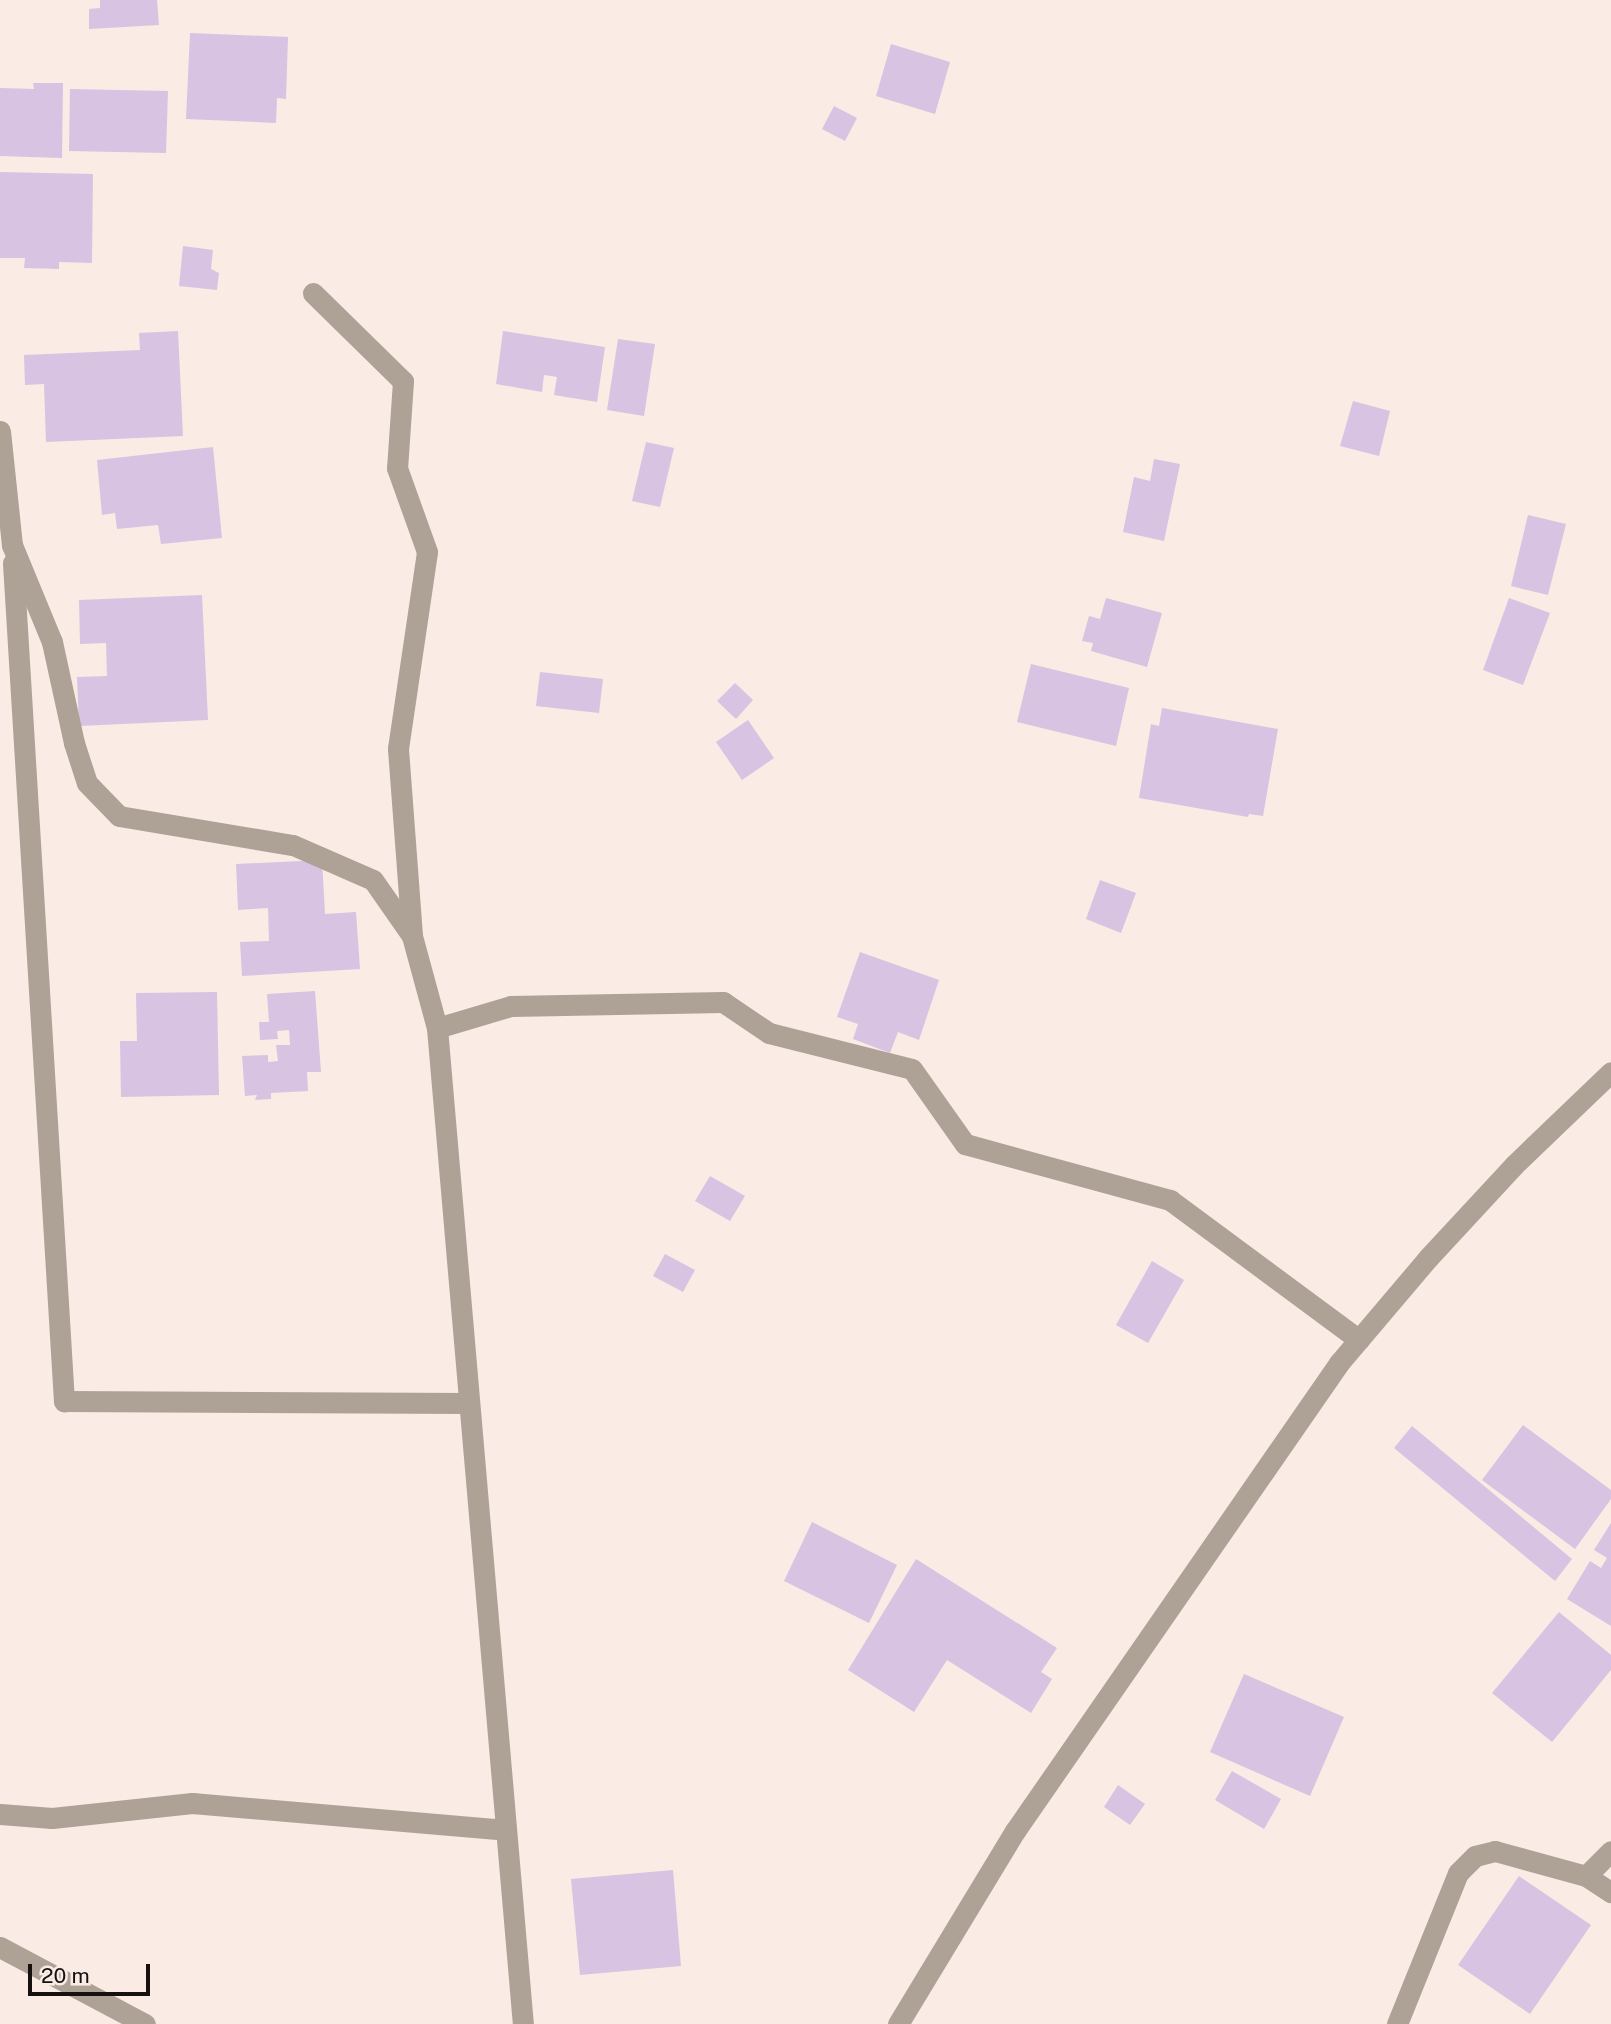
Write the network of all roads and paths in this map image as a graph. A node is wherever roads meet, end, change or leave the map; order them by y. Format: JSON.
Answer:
{"nodes":[{"id":1,"x":313,"y":293,"type":"dead end"},
{"id":2,"x":0,"y":431,"type":"edge"},
{"id":3,"x":12,"y":545,"type":"junction"},
{"id":4,"x":412,"y":936,"type":"junction"},
{"id":5,"x":438,"y":1028,"type":"junction"},
{"id":6,"x":1611,"y":1072,"type":"edge"},
{"id":7,"x":1359,"y":1340,"type":"junction"},
{"id":8,"x":468,"y":1403,"type":"junction"},
{"id":9,"x":0,"y":1814,"type":"edge"},
{"id":10,"x":506,"y":1830,"type":"junction"},
{"id":11,"x":1611,"y":1851,"type":"edge"},
{"id":12,"x":1587,"y":1876,"type":"junction"},
{"id":13,"x":1611,"y":1892,"type":"edge"},
{"id":14,"x":0,"y":1947,"type":"edge"},
{"id":15,"x":145,"y":2024,"type":"edge"},
{"id":16,"x":523,"y":2024,"type":"edge"},
{"id":17,"x":898,"y":2024,"type":"edge"},
{"id":18,"x":1397,"y":2024,"type":"edge"}],
"edges":[{"from":1,"to":4,"type":"street"},
{"from":2,"to":3,"type":"street"},
{"from":3,"to":4,"type":"street"},
{"from":3,"to":8,"type":"street"},
{"from":4,"to":5,"type":"street"},
{"from":5,"to":7,"type":"street"},
{"from":5,"to":8,"type":"street"},
{"from":6,"to":7,"type":"street"},
{"from":7,"to":17,"type":"street"},
{"from":8,"to":10,"type":"street"},
{"from":9,"to":10,"type":"street"},
{"from":10,"to":16,"type":"street"},
{"from":11,"to":12,"type":"street"},
{"from":12,"to":13,"type":"street"},
{"from":12,"to":18,"type":"street"},
{"from":14,"to":15,"type":"street"}]}
